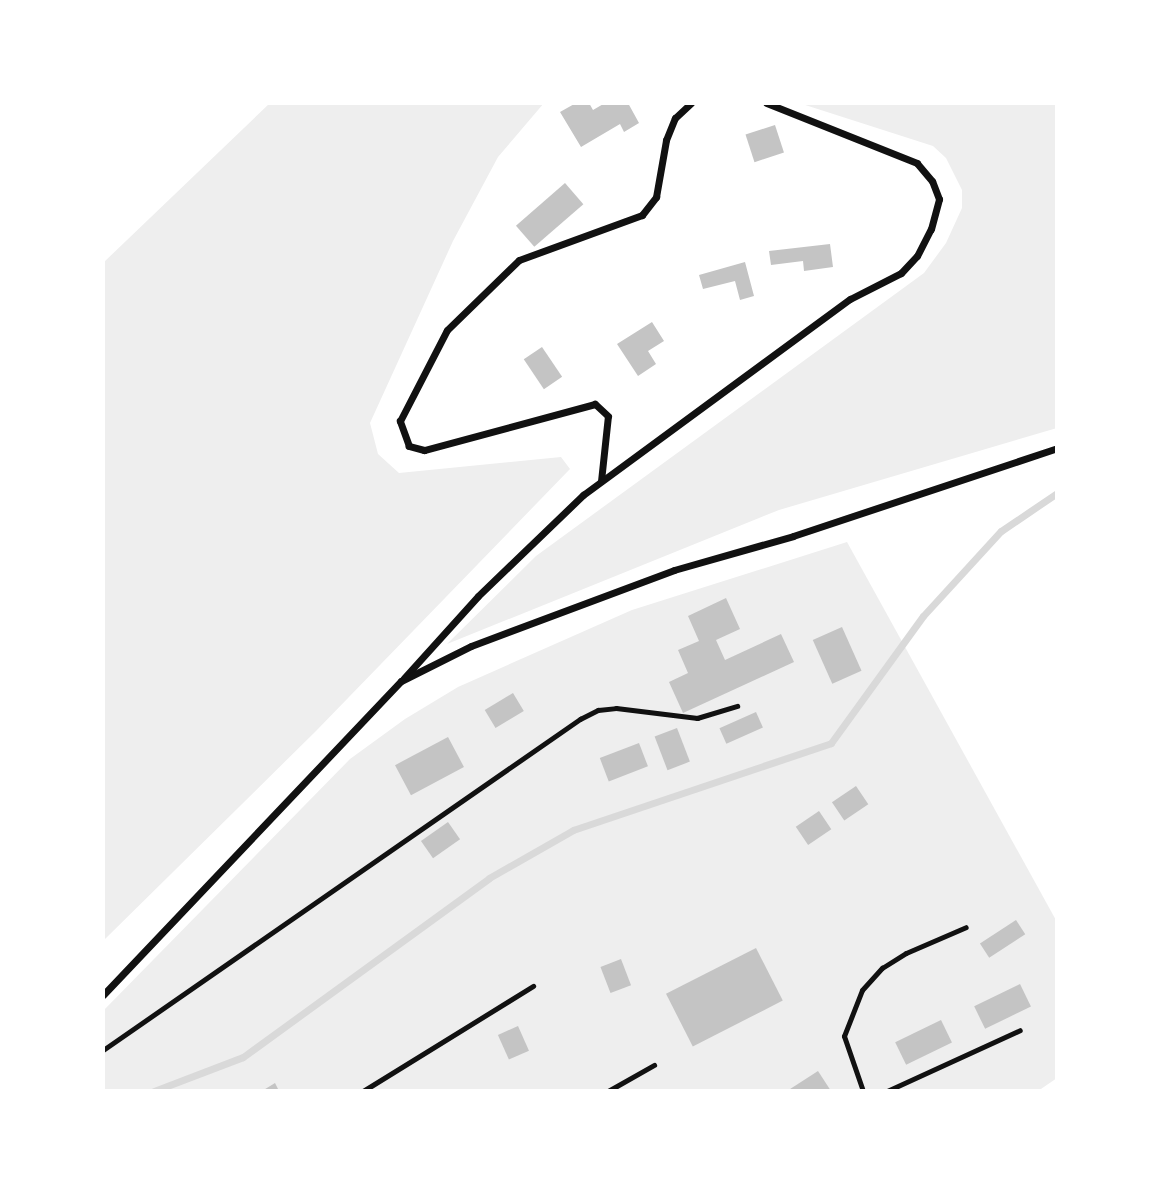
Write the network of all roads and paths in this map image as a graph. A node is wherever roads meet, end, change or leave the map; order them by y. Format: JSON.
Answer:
{"nodes":[{"id":1,"x":691,"y":103,"type":"edge"},
{"id":2,"x":766,"y":103,"type":"edge"},
{"id":3,"x":1057,"y":448,"type":"edge"},
{"id":4,"x":601,"y":481,"type":"junction"},
{"id":5,"x":401,"y":681,"type":"junction"},
{"id":6,"x":737,"y":706,"type":"dead end"},
{"id":7,"x":966,"y":927,"type":"dead end"},
{"id":8,"x":533,"y":986,"type":"dead end"},
{"id":9,"x":103,"y":995,"type":"edge"},
{"id":10,"x":1020,"y":1030,"type":"dead end"},
{"id":11,"x":103,"y":1050,"type":"edge"},
{"id":12,"x":654,"y":1065,"type":"dead end"},
{"id":13,"x":363,"y":1091,"type":"edge"},
{"id":14,"x":608,"y":1091,"type":"edge"},
{"id":15,"x":863,"y":1091,"type":"edge"},
{"id":16,"x":887,"y":1091,"type":"edge"}],
"edges":[{"from":1,"to":4,"type":"street"},
{"from":2,"to":4,"type":"street"},
{"from":3,"to":5,"type":"street"},
{"from":4,"to":5,"type":"street"},
{"from":5,"to":9,"type":"street"},
{"from":6,"to":11,"type":"lane"},
{"from":7,"to":15,"type":"lane"},
{"from":8,"to":13,"type":"lane"},
{"from":10,"to":16,"type":"lane"},
{"from":12,"to":14,"type":"lane"}]}
